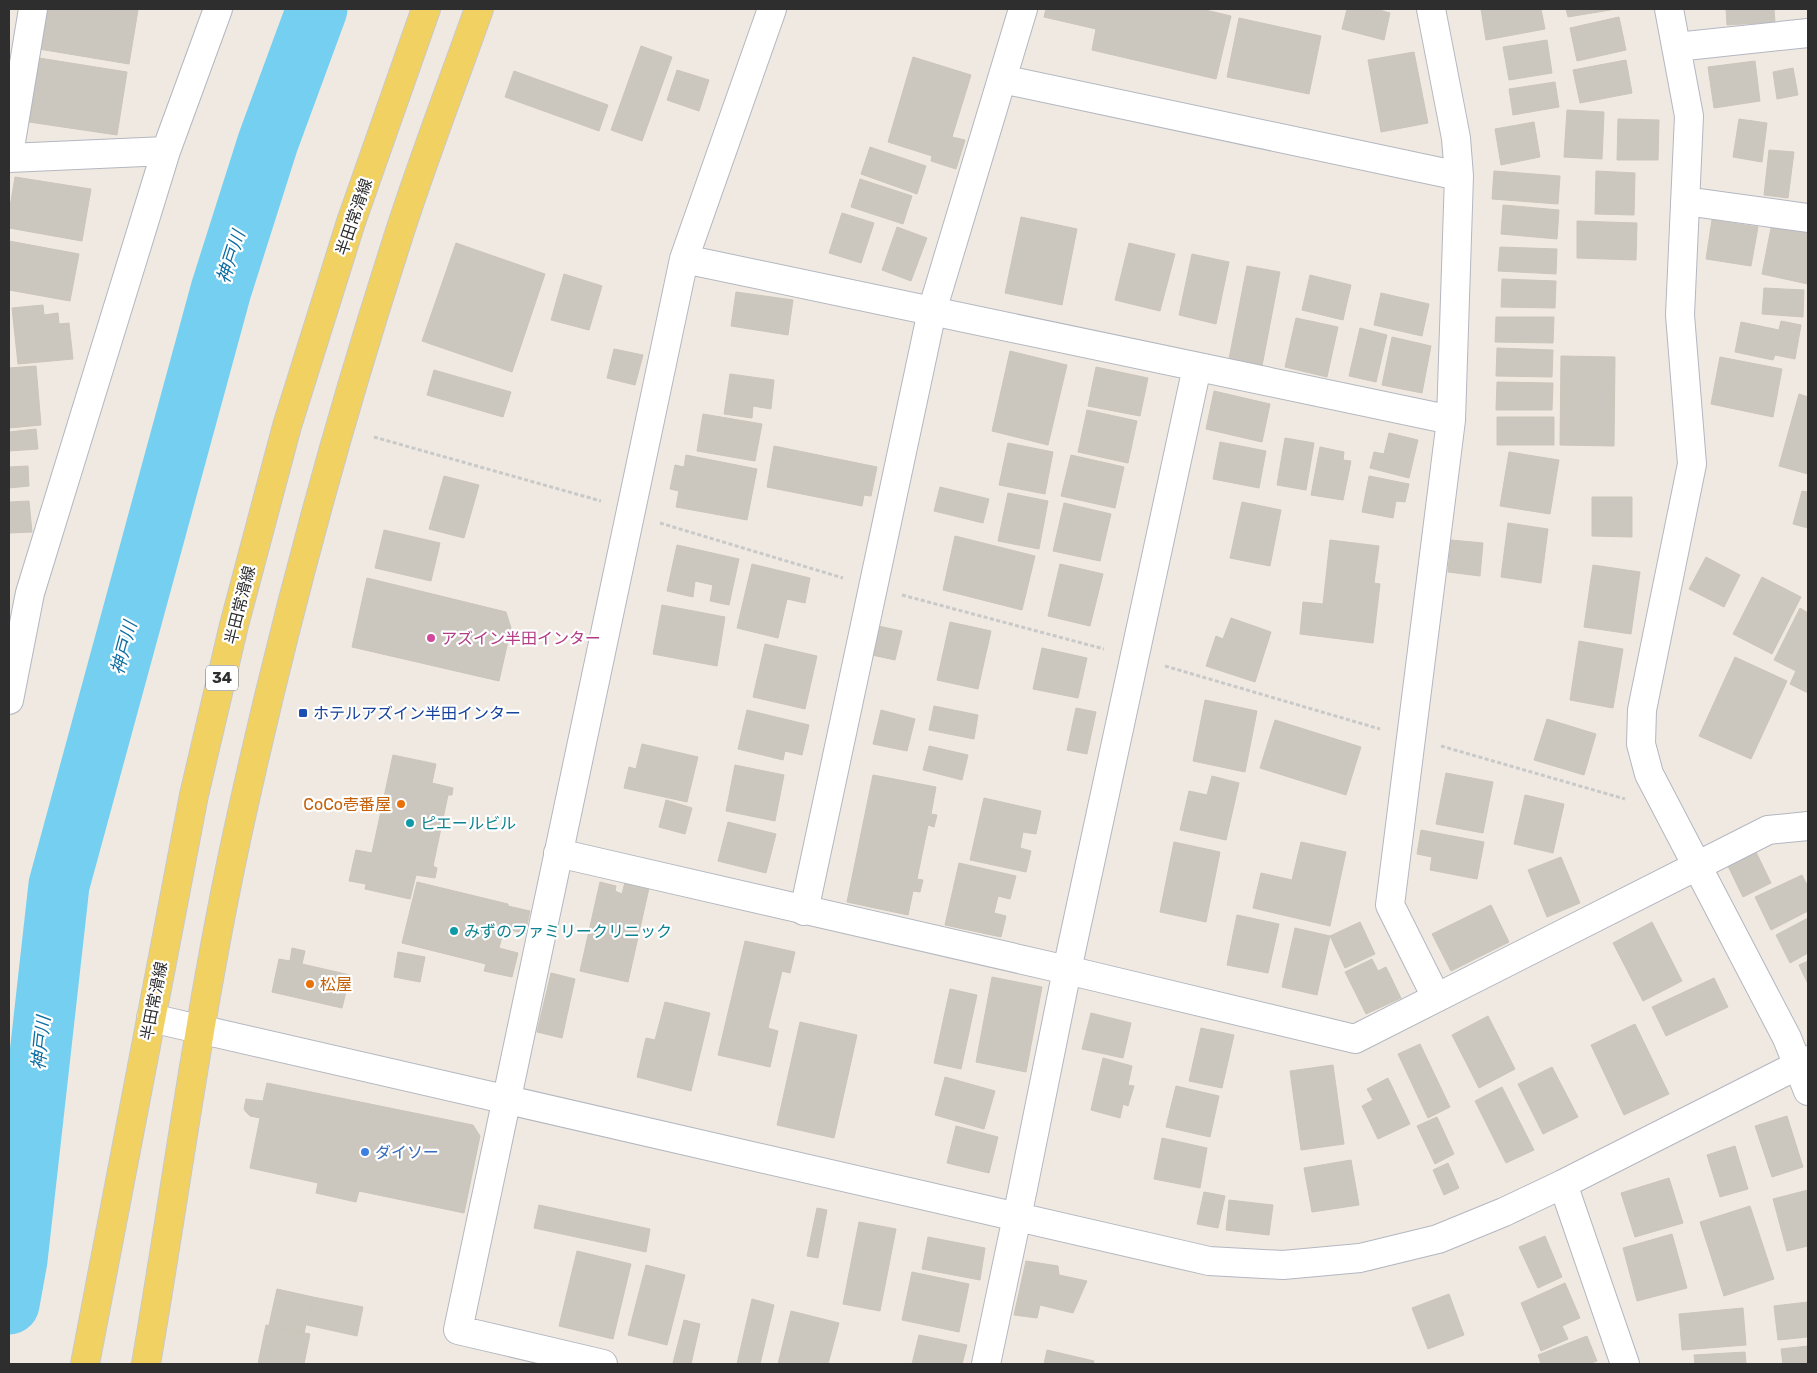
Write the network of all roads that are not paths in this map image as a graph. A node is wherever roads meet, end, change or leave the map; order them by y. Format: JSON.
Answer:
{"nodes":[{"id":1,"x":33,"y":9,"type":"edge"},
{"id":2,"x":218,"y":9,"type":"edge"},
{"id":3,"x":426,"y":9,"type":"edge"},
{"id":4,"x":478,"y":9,"type":"edge"},
{"id":5,"x":772,"y":9,"type":"edge"},
{"id":6,"x":1023,"y":9,"type":"edge"},
{"id":7,"x":1431,"y":9,"type":"edge"},
{"id":8,"x":1669,"y":9,"type":"edge"},
{"id":9,"x":1808,"y":33,"type":"edge"},
{"id":10,"x":1676,"y":47,"type":"junction"},
{"id":11,"x":1002,"y":79,"type":"junction"},
{"id":12,"x":166,"y":151,"type":"junction"},
{"id":13,"x":9,"y":154,"type":"edge"},
{"id":14,"x":9,"y":158,"type":"edge"},
{"id":15,"x":1459,"y":176,"type":"junction"},
{"id":16,"x":1685,"y":201,"type":"junction"},
{"id":17,"x":1808,"y":218,"type":"edge"},
{"id":18,"x":684,"y":259,"type":"junction"},
{"id":19,"x":932,"y":311,"type":"junction"},
{"id":20,"x":1197,"y":367,"type":"junction"},
{"id":21,"x":1451,"y":420,"type":"junction"},
{"id":22,"x":11,"y":670,"type":"edge"},
{"id":23,"x":9,"y":700,"type":"edge"},
{"id":24,"x":1808,"y":826,"type":"edge"},
{"id":25,"x":558,"y":854,"type":"junction"},
{"id":26,"x":1696,"y":866,"type":"junction"},
{"id":27,"x":804,"y":911,"type":"junction"},
{"id":28,"x":1067,"y":970,"type":"junction"},
{"id":29,"x":1436,"y":997,"type":"junction"},
{"id":30,"x":151,"y":1018,"type":"junction"},
{"id":31,"x":201,"y":1029,"type":"junction"},
{"id":32,"x":1803,"y":1062,"type":"edge"},
{"id":33,"x":1808,"y":1091,"type":"edge"},
{"id":34,"x":507,"y":1099,"type":"junction"},
{"id":35,"x":1563,"y":1184,"type":"junction"},
{"id":36,"x":1017,"y":1218,"type":"junction"},
{"id":37,"x":85,"y":1364,"type":"edge"},
{"id":38,"x":146,"y":1364,"type":"edge"},
{"id":39,"x":602,"y":1364,"type":"edge"},
{"id":40,"x":986,"y":1364,"type":"edge"},
{"id":41,"x":1625,"y":1364,"type":"edge"}],
"edges":[{"from":1,"to":13,"type":"street"},
{"from":2,"to":12,"type":"street"},
{"from":3,"to":30,"type":"main road","name":"半田常滑線","number":"34"},
{"from":4,"to":31,"type":"main road"},
{"from":5,"to":18,"type":"street"},
{"from":6,"to":11,"type":"street"},
{"from":7,"to":15,"type":"street"},
{"from":8,"to":10,"type":"street"},
{"from":9,"to":10,"type":"street"},
{"from":10,"to":16,"type":"street"},
{"from":11,"to":15,"type":"street"},
{"from":11,"to":19,"type":"street"},
{"from":12,"to":14,"type":"street"},
{"from":12,"to":22,"type":"street"},
{"from":15,"to":21,"type":"street"},
{"from":16,"to":17,"type":"street"},
{"from":16,"to":26,"type":"street"},
{"from":18,"to":19,"type":"street"},
{"from":18,"to":25,"type":"street"},
{"from":19,"to":20,"type":"street"},
{"from":19,"to":27,"type":"street"},
{"from":20,"to":21,"type":"street"},
{"from":20,"to":28,"type":"street"},
{"from":21,"to":29,"type":"street"},
{"from":22,"to":23,"type":"street"},
{"from":24,"to":26,"type":"street"},
{"from":25,"to":27,"type":"street"},
{"from":25,"to":34,"type":"street"},
{"from":26,"to":29,"type":"street"},
{"from":26,"to":32,"type":"street"},
{"from":27,"to":28,"type":"street"},
{"from":28,"to":29,"type":"street"},
{"from":28,"to":36,"type":"street"},
{"from":30,"to":31,"type":"street"},
{"from":30,"to":37,"type":"main road","name":"半田常滑線","number":"34"},
{"from":31,"to":34,"type":"street"},
{"from":31,"to":38,"type":"main road"},
{"from":32,"to":33,"type":"street"},
{"from":32,"to":35,"type":"street"},
{"from":34,"to":36,"type":"street"},
{"from":34,"to":39,"type":"street"},
{"from":35,"to":36,"type":"street"},
{"from":35,"to":41,"type":"street"},
{"from":36,"to":40,"type":"street"}]}
